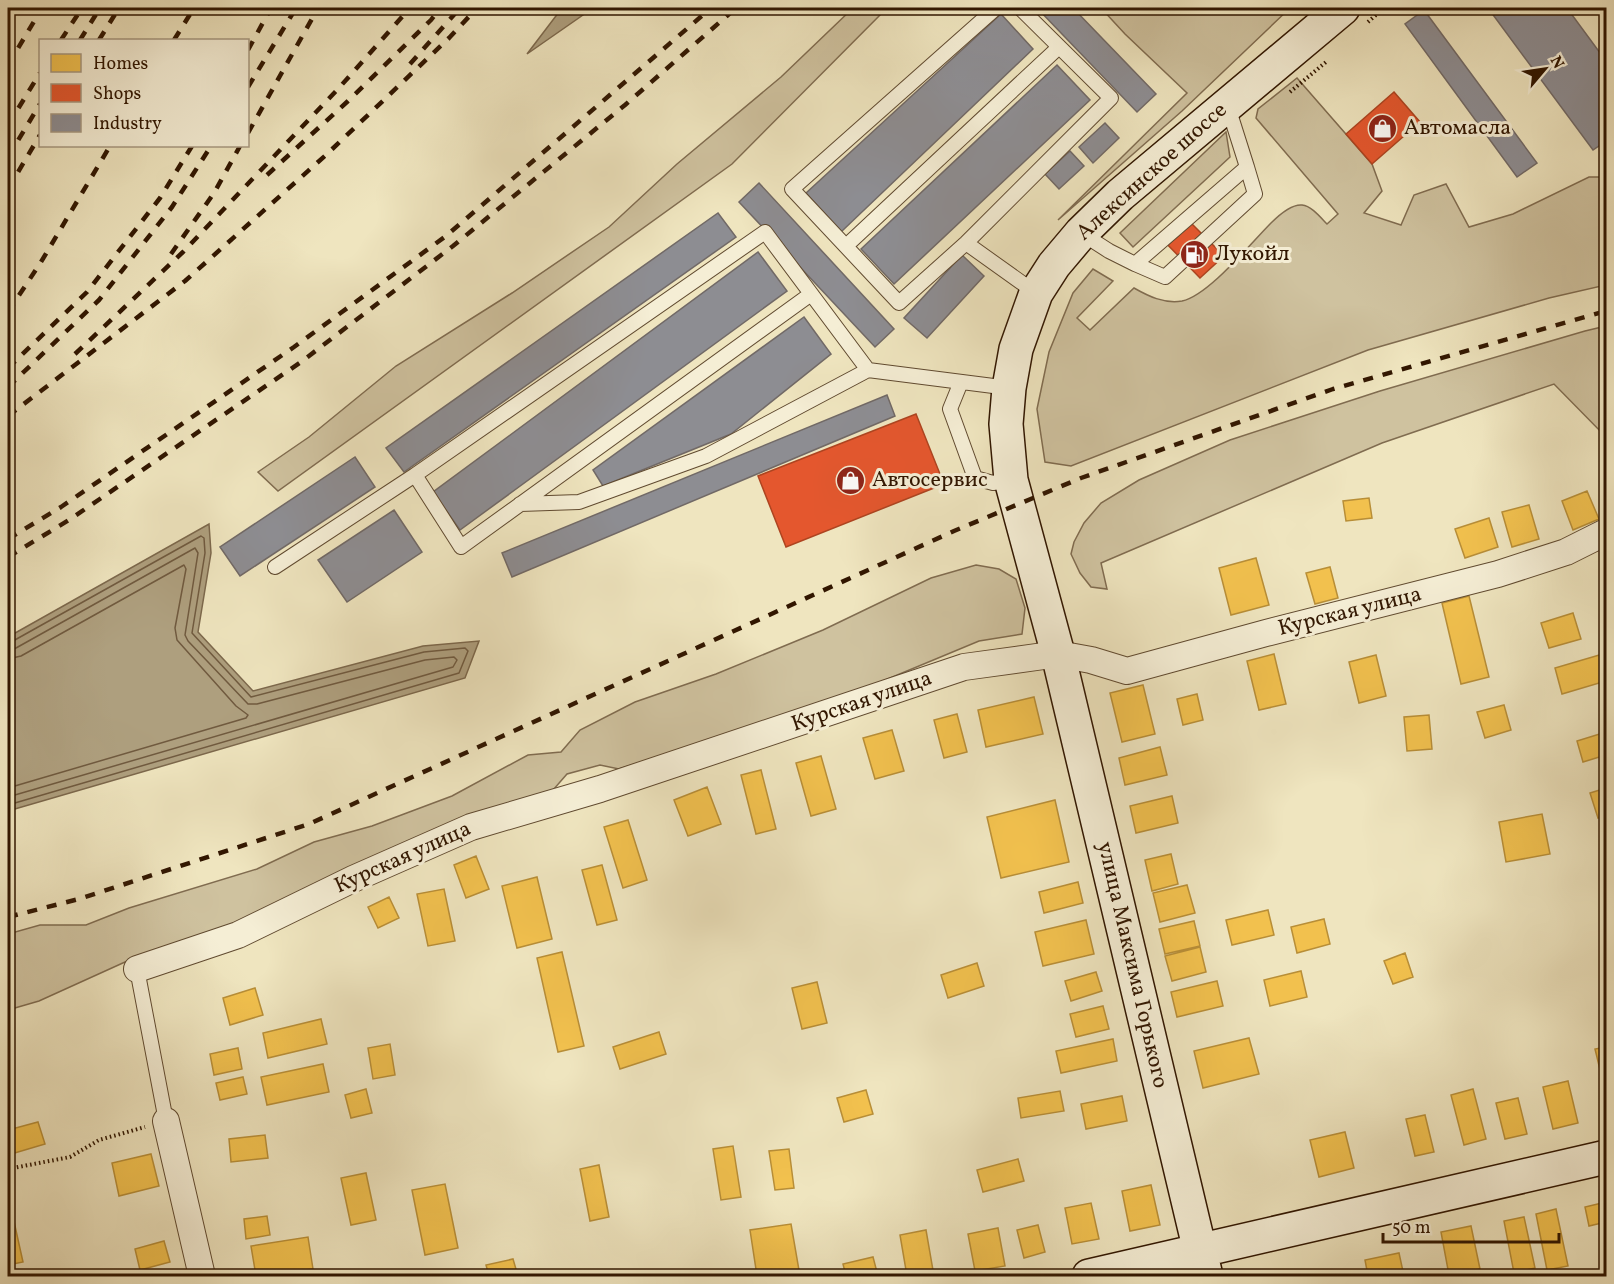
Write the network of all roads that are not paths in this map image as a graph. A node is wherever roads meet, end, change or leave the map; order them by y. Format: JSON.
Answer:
{"nodes":[{"id":1,"x":996,"y":8,"type":"edge"},
{"id":2,"x":1020,"y":8,"type":"edge"},
{"id":3,"x":1343,"y":8,"type":"edge"},
{"id":4,"x":1059,"y":47,"type":"junction"},
{"id":5,"x":1228,"y":105,"type":"junction"},
{"id":6,"x":1247,"y":167,"type":"junction"},
{"id":7,"x":1081,"y":233,"type":"junction"},
{"id":8,"x":966,"y":243,"type":"junction"},
{"id":9,"x":846,"y":246,"type":"junction"},
{"id":10,"x":1135,"y":264,"type":"junction"},
{"id":11,"x":1036,"y":293,"type":"junction"},
{"id":12,"x":811,"y":294,"type":"junction"},
{"id":13,"x":868,"y":370,"type":"junction"},
{"id":14,"x":961,"y":382,"type":"junction"},
{"id":15,"x":1009,"y":388,"type":"junction"},
{"id":16,"x":415,"y":475,"type":"junction"},
{"id":17,"x":1011,"y":480,"type":"junction"},
{"id":18,"x":520,"y":504,"type":"junction"},
{"id":19,"x":1606,"y":532,"type":"edge"},
{"id":20,"x":275,"y":567,"type":"dead end"},
{"id":21,"x":1058,"y":654,"type":"junction"},
{"id":22,"x":137,"y":969,"type":"joint"},
{"id":23,"x":166,"y":1121,"type":"joint"},
{"id":24,"x":1606,"y":1157,"type":"edge"},
{"id":25,"x":1203,"y":1263,"type":"edge"},
{"id":26,"x":202,"y":1276,"type":"edge"},
{"id":27,"x":1089,"y":1276,"type":"edge"}],
"edges":[{"from":1,"to":9,"type":"lane"},
{"from":2,"to":4,"type":"lane"},
{"from":3,"to":5,"type":"main road","name":"Алексинское шоссе"},
{"from":4,"to":8,"type":"lane"},
{"from":4,"to":9,"type":"lane"},
{"from":5,"to":6,"type":"lane"},
{"from":5,"to":7,"type":"main road","name":"Алексинское шоссе"},
{"from":6,"to":10,"type":"lane"},
{"from":6,"to":10,"type":"lane"},
{"from":7,"to":10,"type":"lane"},
{"from":7,"to":11,"type":"main road","name":"Алексинское шоссе"},
{"from":8,"to":9,"type":"lane"},
{"from":8,"to":11,"type":"lane"},
{"from":11,"to":15,"type":"main road","name":"Алексинское шоссе"},
{"from":12,"to":13,"type":"lane"},
{"from":12,"to":16,"type":"lane"},
{"from":12,"to":18,"type":"lane"},
{"from":13,"to":14,"type":"lane"},
{"from":13,"to":18,"type":"lane"},
{"from":14,"to":15,"type":"lane"},
{"from":14,"to":17,"type":"lane"},
{"from":15,"to":17,"type":"main road","name":"Алексинское шоссе"},
{"from":16,"to":18,"type":"lane"},
{"from":16,"to":20,"type":"lane"},
{"from":17,"to":21,"type":"main road","name":"Алексинское шоссе"},
{"from":19,"to":21,"type":"street","name":"Курская улица"},
{"from":21,"to":22,"type":"street","name":"Курская улица"},
{"from":21,"to":25,"type":"main road","name":"улица Максима Горького"},
{"from":22,"to":23,"type":"lane"},
{"from":23,"to":26,"type":"street"},
{"from":24,"to":25,"type":"main road"},
{"from":25,"to":27,"type":"main road"}]}
